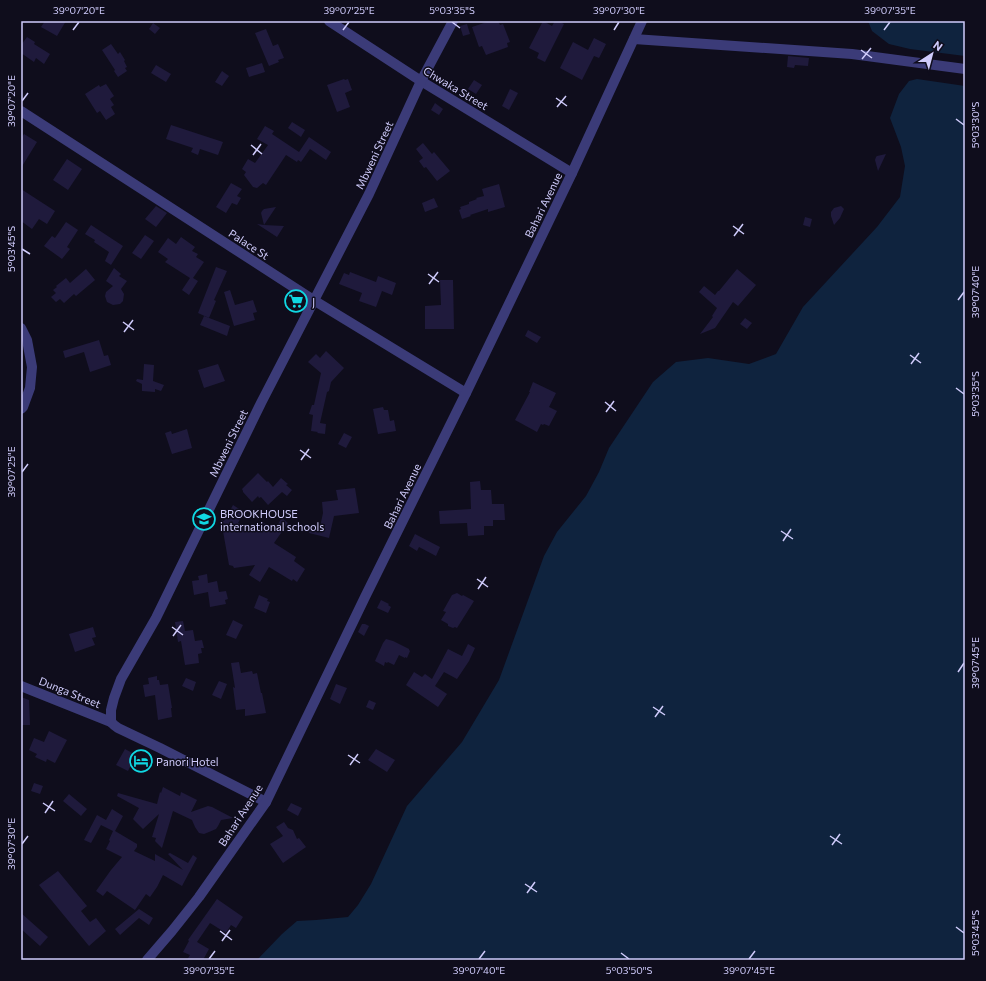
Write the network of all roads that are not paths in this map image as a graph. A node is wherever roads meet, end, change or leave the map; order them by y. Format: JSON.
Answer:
{"nodes":[{"id":1,"x":329,"y":21,"type":"edge"},
{"id":2,"x":453,"y":21,"type":"edge"},
{"id":3,"x":642,"y":21,"type":"edge"},
{"id":4,"x":634,"y":39,"type":"junction"},
{"id":5,"x":965,"y":69,"type":"edge"},
{"id":6,"x":421,"y":82,"type":"junction"},
{"id":7,"x":21,"y":110,"type":"edge"},
{"id":8,"x":572,"y":173,"type":"junction"},
{"id":9,"x":315,"y":301,"type":"junction"},
{"id":10,"x":21,"y":328,"type":"edge"},
{"id":11,"x":466,"y":393,"type":"junction"},
{"id":12,"x":21,"y":409,"type":"edge"},
{"id":13,"x":21,"y":686,"type":"edge"},
{"id":14,"x":111,"y":722,"type":"junction"},
{"id":15,"x":266,"y":802,"type":"junction"},
{"id":16,"x":147,"y":960,"type":"edge"}],
"edges":[{"from":1,"to":6,"type":"street","name":"Chwaka Street"},
{"from":2,"to":6,"type":"street","name":"Mbweni Street"},
{"from":3,"to":4,"type":"street","name":"Bahari Avenue"},
{"from":4,"to":5,"type":"street"},
{"from":4,"to":8,"type":"street","name":"Bahari Avenue"},
{"from":6,"to":8,"type":"street","name":"Chwaka Street"},
{"from":6,"to":9,"type":"street","name":"Mbweni Street"},
{"from":7,"to":9,"type":"street","name":"Palace St"},
{"from":8,"to":11,"type":"street","name":"Bahari Avenue"},
{"from":9,"to":11,"type":"street","name":"Palace St"},
{"from":9,"to":14,"type":"street","name":"Mbweni Street"},
{"from":10,"to":12,"type":"street"},
{"from":11,"to":15,"type":"street","name":"Bahari Avenue"},
{"from":13,"to":14,"type":"street","name":"Dunga Street"},
{"from":14,"to":15,"type":"street"},
{"from":15,"to":16,"type":"street","name":"Bahari Avenue"}]}
